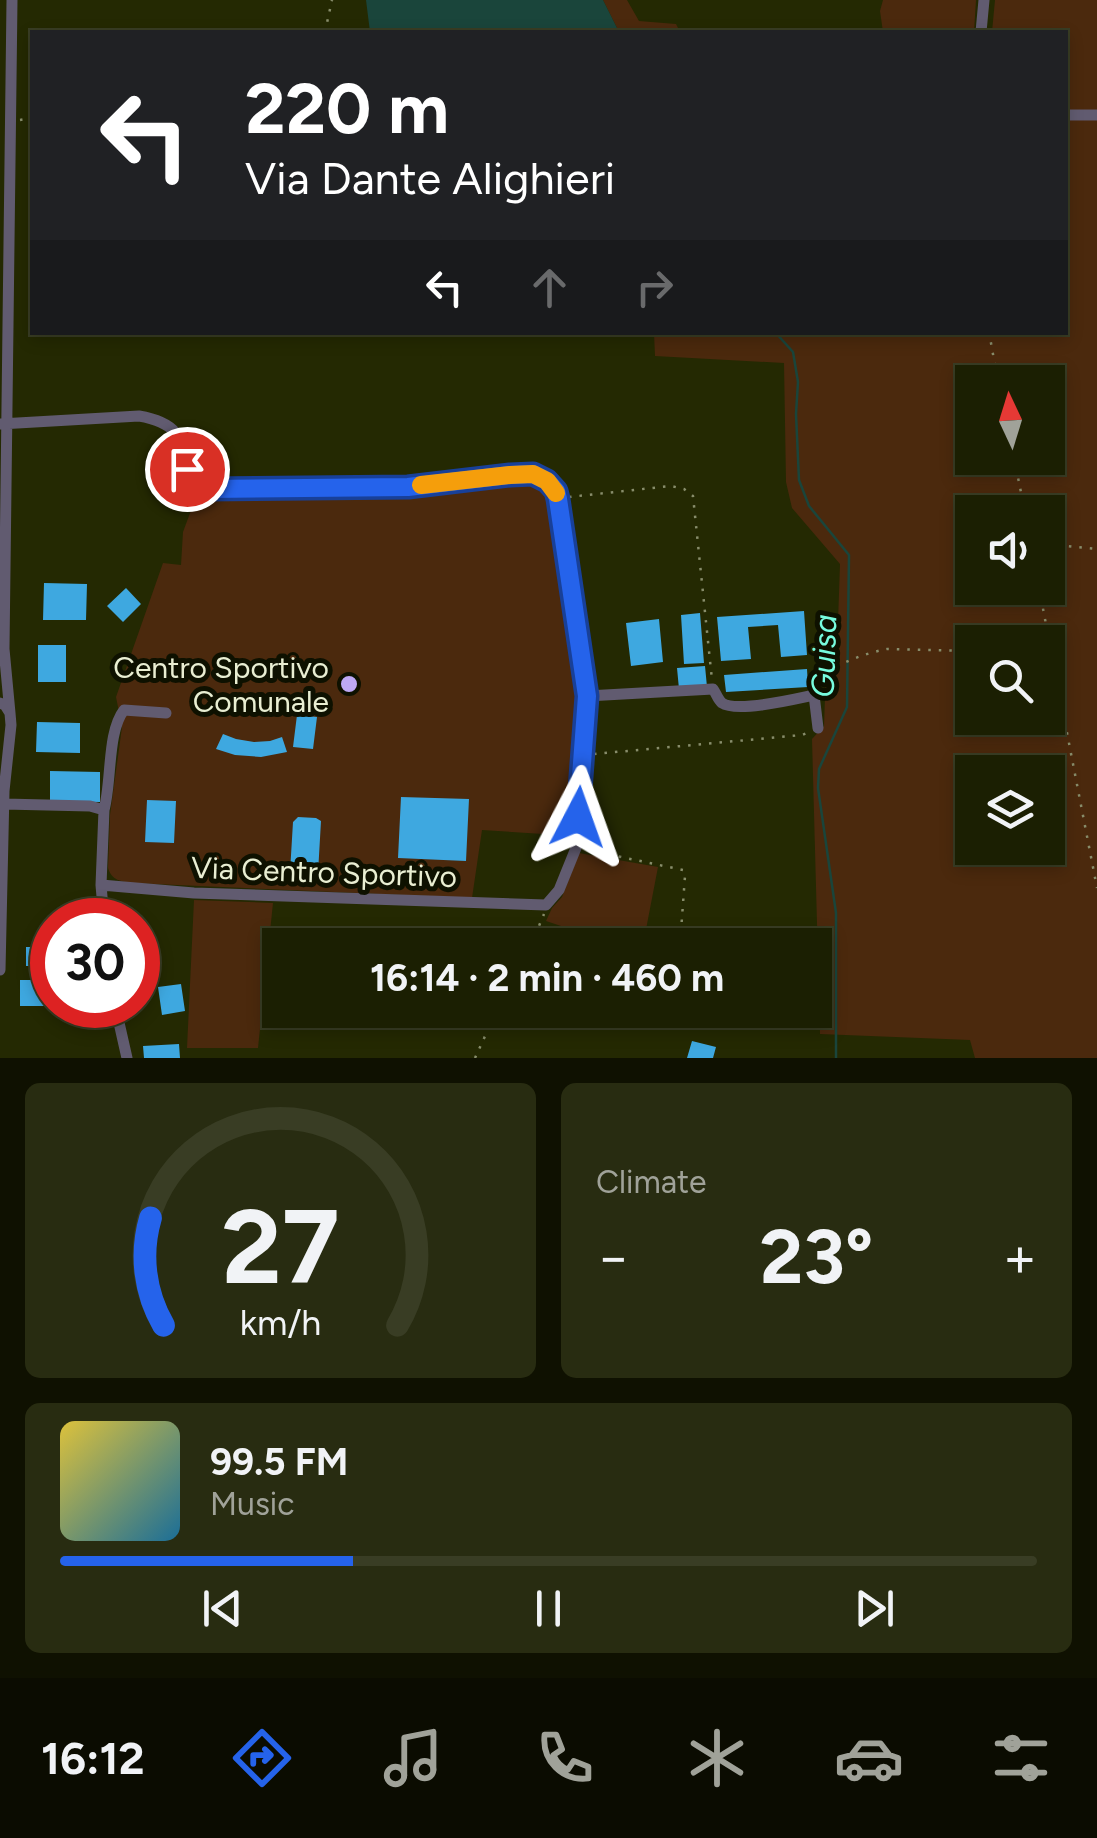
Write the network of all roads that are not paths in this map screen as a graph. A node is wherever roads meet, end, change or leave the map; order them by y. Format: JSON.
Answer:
{"nodes":[{"id":1,"x":12,"y":0,"type":"edge"},
{"id":2,"x":984,"y":0,"type":"edge"},
{"id":3,"x":981,"y":30,"type":"edge"},
{"id":4,"x":1068,"y":115,"type":"edge"},
{"id":5,"x":1097,"y":116,"type":"edge"},
{"id":6,"x":3,"y":424,"type":"edge"},
{"id":7,"x":2,"y":655,"type":"edge"},
{"id":8,"x":587,"y":696,"type":"junction"},
{"id":9,"x":0,"y":703,"type":"edge"},
{"id":10,"x":166,"y":713,"type":"dead end"},
{"id":11,"x":10,"y":719,"type":"junction"},
{"id":12,"x":818,"y":728,"type":"road end"},
{"id":13,"x":0,"y":737,"type":"edge"},
{"id":14,"x":0,"y":776,"type":"edge"},
{"id":15,"x":4,"y":797,"type":"junction"},
{"id":16,"x":104,"y":810,"type":"junction"},
{"id":17,"x":101,"y":885,"type":"junction"},
{"id":18,"x":102,"y":898,"type":"edge"},
{"id":19,"x":0,"y":902,"type":"edge"},
{"id":20,"x":0,"y":970,"type":"edge"},
{"id":21,"x":120,"y":1028,"type":"edge"},
{"id":22,"x":127,"y":1058,"type":"edge"}],
"edges":[{"from":1,"to":6,"type":"street"},
{"from":2,"to":3,"type":"street"},
{"from":4,"to":5,"type":"street"},
{"from":6,"to":7,"type":"street"},
{"from":6,"to":8,"type":"street"},
{"from":7,"to":11,"type":"street"},
{"from":8,"to":12,"type":"street"},
{"from":8,"to":17,"type":"street","name":"Via Centro Sportivo"},
{"from":9,"to":11,"type":"street"},
{"from":10,"to":16,"type":"street"},
{"from":11,"to":13,"type":"street"},
{"from":11,"to":15,"type":"street"},
{"from":14,"to":15,"type":"street"},
{"from":15,"to":16,"type":"street"},
{"from":15,"to":19,"type":"street"},
{"from":16,"to":17,"type":"street"},
{"from":17,"to":18,"type":"street"},
{"from":19,"to":20,"type":"street"},
{"from":21,"to":22,"type":"street"}]}
